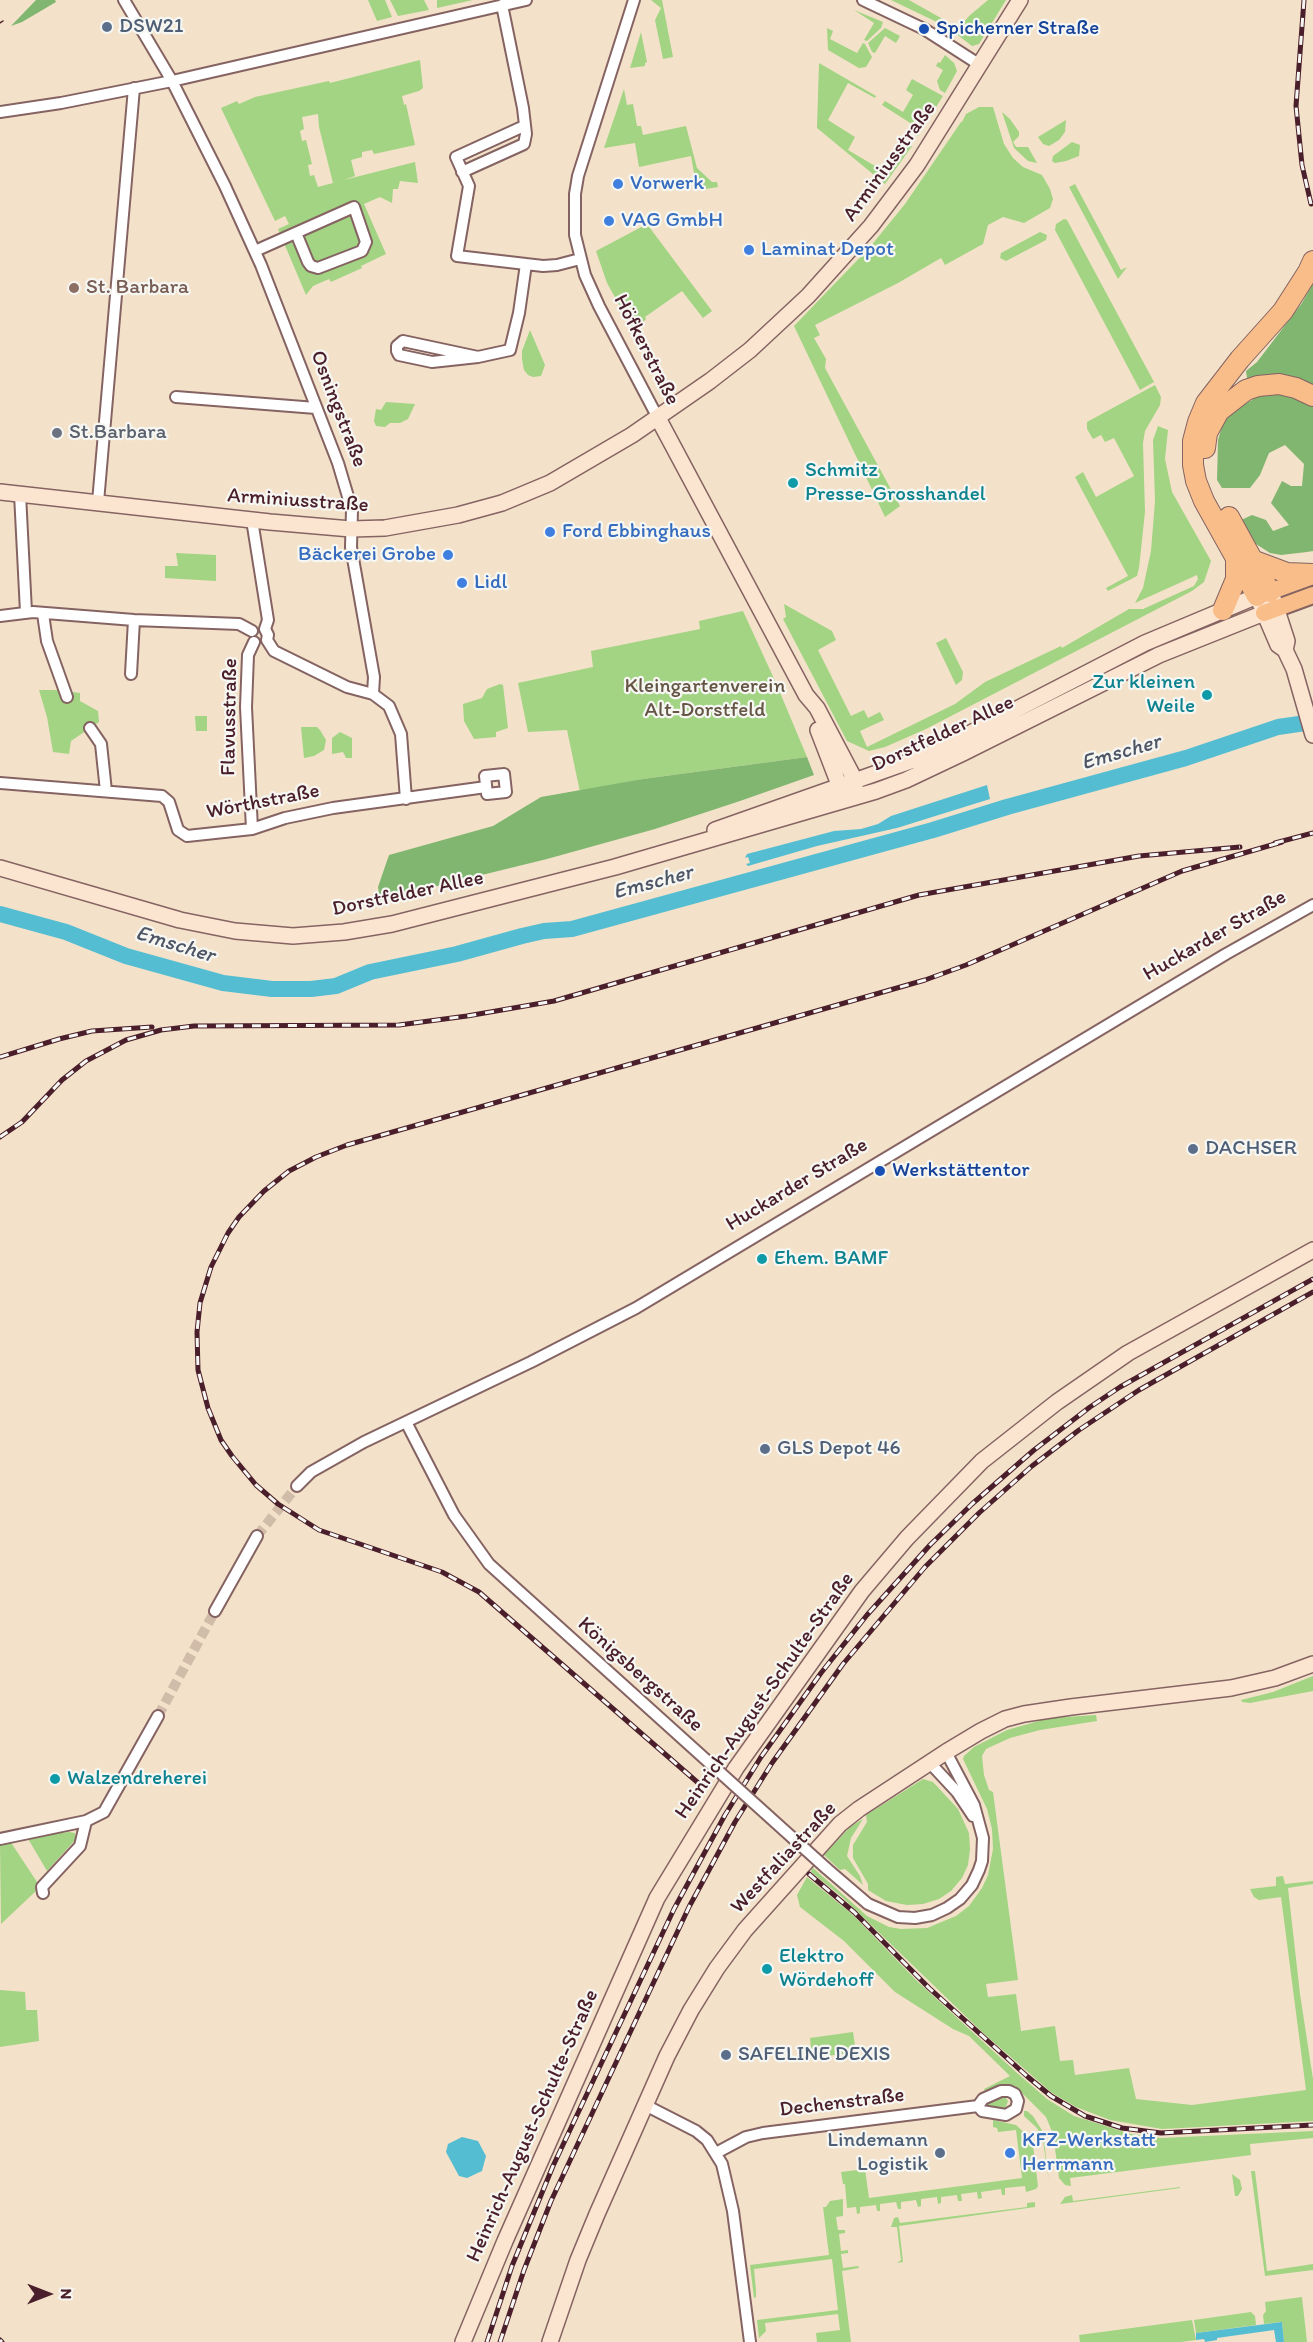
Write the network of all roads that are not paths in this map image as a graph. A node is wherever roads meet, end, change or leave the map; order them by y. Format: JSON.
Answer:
{"nodes":[{"id":1,"x":124,"y":0,"type":"edge"},
{"id":2,"x":526,"y":0,"type":"edge"},
{"id":3,"x":634,"y":0,"type":"edge"},
{"id":4,"x":863,"y":0,"type":"edge"},
{"id":5,"x":1020,"y":0,"type":"edge"},
{"id":6,"x":502,"y":5,"type":"junction"},
{"id":7,"x":980,"y":65,"type":"junction"},
{"id":8,"x":171,"y":81,"type":"junction"},
{"id":9,"x":134,"y":88,"type":"junction"},
{"id":10,"x":0,"y":112,"type":"edge"},
{"id":11,"x":524,"y":126,"type":"junction"},
{"id":12,"x":462,"y":172,"type":"junction"},
{"id":13,"x":296,"y":233,"type":"junction"},
{"id":14,"x":255,"y":251,"type":"junction"},
{"id":15,"x":580,"y":259,"type":"junction"},
{"id":16,"x":1313,"y":261,"type":"edge"},
{"id":17,"x":526,"y":264,"type":"junction"},
{"id":18,"x":478,"y":357,"type":"junction"},
{"id":19,"x":1313,"y":396,"type":"edge"},
{"id":20,"x":176,"y":397,"type":"dead end"},
{"id":21,"x":316,"y":408,"type":"junction"},
{"id":22,"x":658,"y":418,"type":"junction"},
{"id":23,"x":0,"y":492,"type":"edge"},
{"id":24,"x":20,"y":494,"type":"junction"},
{"id":25,"x":98,"y":502,"type":"junction"},
{"id":26,"x":252,"y":520,"type":"junction"},
{"id":27,"x":351,"y":529,"type":"junction"},
{"id":28,"x":1246,"y":559,"type":"junction"},
{"id":29,"x":1313,"y":575,"type":"edge"},
{"id":30,"x":1313,"y":595,"type":"edge"},
{"id":31,"x":1267,"y":602,"type":"junction"},
{"id":32,"x":1223,"y":610,"type":"junction"},
{"id":33,"x":26,"y":612,"type":"junction"},
{"id":34,"x":43,"y":614,"type":"junction"},
{"id":35,"x":0,"y":616,"type":"edge"},
{"id":36,"x":134,"y":620,"type":"junction"},
{"id":37,"x":266,"y":634,"type":"junction"},
{"id":38,"x":253,"y":636,"type":"junction"},
{"id":39,"x":131,"y":674,"type":"dead end"},
{"id":40,"x":373,"y":694,"type":"junction"},
{"id":41,"x":806,"y":695,"type":"junction"},
{"id":42,"x":67,"y":697,"type":"dead end"},
{"id":43,"x":90,"y":728,"type":"dead end"},
{"id":44,"x":1313,"y":735,"type":"edge"},
{"id":45,"x":856,"y":782,"type":"junction"},
{"id":46,"x":0,"y":783,"type":"edge"},
{"id":47,"x":486,"y":787,"type":"dead end"},
{"id":48,"x":840,"y":787,"type":"junction"},
{"id":49,"x":106,"y":791,"type":"junction"},
{"id":50,"x":853,"y":798,"type":"junction"},
{"id":51,"x":406,"y":799,"type":"junction"},
{"id":52,"x":252,"y":829,"type":"junction"},
{"id":53,"x":615,"y":867,"type":"junction"},
{"id":54,"x":0,"y":868,"type":"edge"},
{"id":55,"x":1313,"y":905,"type":"edge"},
{"id":56,"x":1313,"y":1250,"type":"edge"},
{"id":57,"x":406,"y":1422,"type":"junction"},
{"id":58,"x":297,"y":1486,"type":"tunnel mouth"},
{"id":59,"x":257,"y":1536,"type":"tunnel mouth"},
{"id":60,"x":216,"y":1611,"type":"tunnel mouth"},
{"id":61,"x":1313,"y":1664,"type":"edge"},
{"id":62,"x":158,"y":1716,"type":"tunnel mouth"},
{"id":63,"x":946,"y":1752,"type":"junction"},
{"id":64,"x":930,"y":1763,"type":"junction"},
{"id":65,"x":86,"y":1821,"type":"junction"},
{"id":66,"x":982,"y":1832,"type":"junction"},
{"id":67,"x":0,"y":1839,"type":"edge"},
{"id":68,"x":43,"y":1893,"type":"dead end"},
{"id":69,"x":645,"y":2105,"type":"junction"},
{"id":70,"x":978,"y":2106,"type":"dead end"},
{"id":71,"x":716,"y":2153,"type":"junction"},
{"id":72,"x":463,"y":2342,"type":"edge"},
{"id":73,"x":550,"y":2342,"type":"edge"},
{"id":74,"x":750,"y":2342,"type":"edge"}],
"edges":[{"from":1,"to":8,"type":"street"},
{"from":2,"to":6,"type":"street"},
{"from":3,"to":15,"type":"street","name":"Höfkerstraße"},
{"from":4,"to":7,"type":"street"},
{"from":5,"to":7,"type":"main road","name":"Arminiusstraße"},
{"from":6,"to":8,"type":"street"},
{"from":6,"to":11,"type":"street"},
{"from":7,"to":22,"type":"main road","name":"Arminiusstraße"},
{"from":8,"to":9,"type":"street"},
{"from":8,"to":14,"type":"street","name":"Osningstraße"},
{"from":9,"to":10,"type":"street"},
{"from":9,"to":25,"type":"street"},
{"from":11,"to":12,"type":"street"},
{"from":11,"to":12,"type":"street"},
{"from":12,"to":17,"type":"street"},
{"from":13,"to":13,"type":"street"},
{"from":13,"to":14,"type":"street"},
{"from":14,"to":21,"type":"street","name":"Osningstraße"},
{"from":15,"to":17,"type":"street"},
{"from":15,"to":22,"type":"street","name":"Höfkerstraße"},
{"from":16,"to":28,"type":"highway"},
{"from":17,"to":18,"type":"street"},
{"from":18,"to":18,"type":"street"},
{"from":19,"to":28,"type":"highway"},
{"from":20,"to":21,"type":"street"},
{"from":21,"to":27,"type":"street","name":"Osningstraße"},
{"from":22,"to":27,"type":"main road","name":"Arminiusstraße"},
{"from":22,"to":41,"type":"main road","name":"Höfkerstraße"},
{"from":23,"to":24,"type":"main road","name":"Arminiusstraße"},
{"from":24,"to":25,"type":"main road","name":"Arminiusstraße"},
{"from":24,"to":33,"type":"street"},
{"from":25,"to":26,"type":"main road","name":"Arminiusstraße"},
{"from":26,"to":27,"type":"main road","name":"Arminiusstraße"},
{"from":26,"to":37,"type":"street"},
{"from":27,"to":40,"type":"street","name":"Osningstraße"},
{"from":28,"to":29,"type":"highway"},
{"from":28,"to":31,"type":"highway"},
{"from":28,"to":32,"type":"highway"},
{"from":29,"to":31,"type":"main road"},
{"from":30,"to":31,"type":"main road"},
{"from":31,"to":32,"type":"main road","name":"Dorstfelder Allee"},
{"from":31,"to":44,"type":"main road"},
{"from":31,"to":50,"type":"main road","name":"Dorstfelder Allee"},
{"from":32,"to":45,"type":"main road","name":"Dorstfelder Allee"},
{"from":33,"to":34,"type":"street"},
{"from":33,"to":35,"type":"street"},
{"from":34,"to":36,"type":"street"},
{"from":34,"to":42,"type":"street"},
{"from":36,"to":38,"type":"street"},
{"from":36,"to":39,"type":"street"},
{"from":37,"to":38,"type":"street"},
{"from":37,"to":40,"type":"street"},
{"from":38,"to":52,"type":"street","name":"Flavusstraße"},
{"from":40,"to":51,"type":"street"},
{"from":41,"to":45,"type":"main road","name":"Höfkerstraße"},
{"from":41,"to":48,"type":"main road","name":"Höfkerstraße"},
{"from":43,"to":49,"type":"street"},
{"from":45,"to":48,"type":"main road","name":"Dorstfelder Allee"},
{"from":45,"to":50,"type":"main road"},
{"from":46,"to":49,"type":"street","name":"Wörthstraße"},
{"from":47,"to":51,"type":"street","name":"Wörthstraße"},
{"from":48,"to":50,"type":"main road","name":"Höfkerstraße"},
{"from":48,"to":53,"type":"main road","name":"Dorstfelder Allee"},
{"from":49,"to":52,"type":"street","name":"Wörthstraße"},
{"from":50,"to":53,"type":"main road","name":"Dorstfelder Allee"},
{"from":51,"to":52,"type":"street","name":"Wörthstraße"},
{"from":53,"to":54,"type":"main road","name":"Dorstfelder Allee"},
{"from":55,"to":57,"type":"street","name":"Huckarder Straße"},
{"from":56,"to":72,"type":"main road","name":"Heinrich-August-Schulte-Straße"},
{"from":57,"to":58,"type":"street","name":"Huckarder Straße"},
{"from":57,"to":66,"type":"street","name":"Königsbergstraße","bridge":true},
{"from":59,"to":60,"type":"street"},
{"from":61,"to":63,"type":"main road","name":"Westfaliastraße"},
{"from":62,"to":65,"type":"street"},
{"from":63,"to":64,"type":"main road","name":"Westfaliastraße"},
{"from":63,"to":66,"type":"street","name":"Königsbergstraße"},
{"from":64,"to":66,"type":"street"},
{"from":64,"to":69,"type":"main road","name":"Westfaliastraße"},
{"from":65,"to":67,"type":"street"},
{"from":65,"to":68,"type":"street"},
{"from":69,"to":71,"type":"street"},
{"from":69,"to":73,"type":"main road","name":"Westfaliastraße"},
{"from":70,"to":71,"type":"street","name":"Dechenstraße"},
{"from":71,"to":74,"type":"street"}]}
